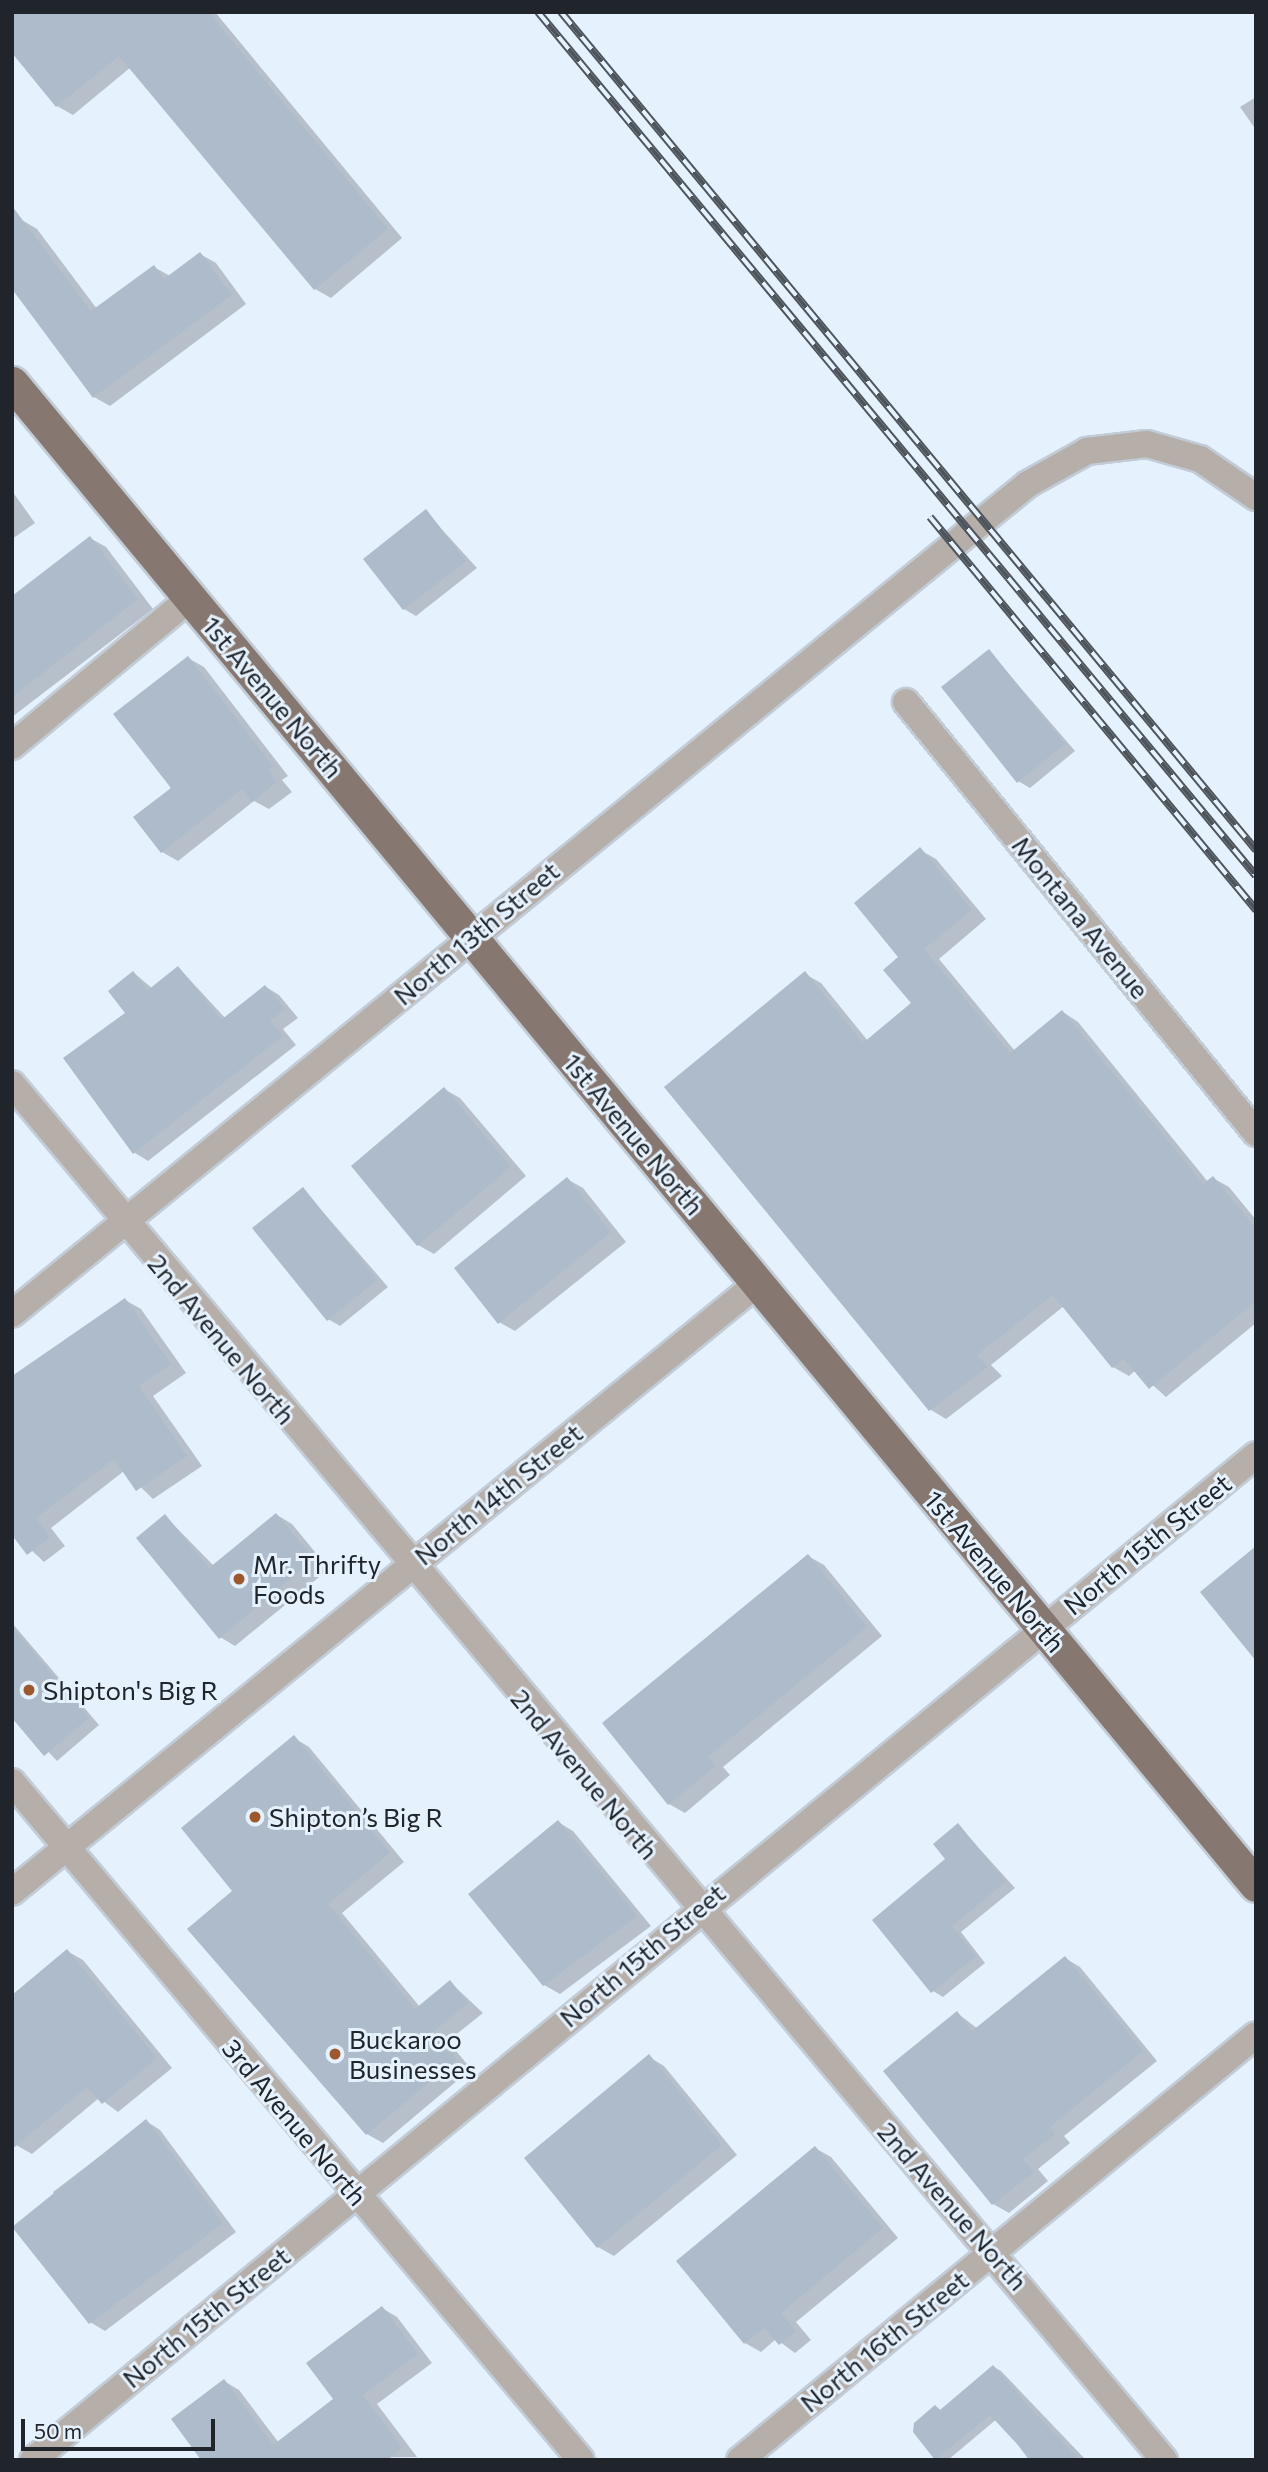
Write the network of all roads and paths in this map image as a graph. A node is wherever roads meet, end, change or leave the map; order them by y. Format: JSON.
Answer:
{"nodes":[{"id":1,"x":12,"y":383,"type":"edge"},
{"id":2,"x":1256,"y":497,"type":"edge"},
{"id":3,"x":190,"y":598,"type":"junction"},
{"id":4,"x":906,"y":702,"type":"dead end"},
{"id":5,"x":12,"y":746,"type":"edge"},
{"id":6,"x":471,"y":937,"type":"junction"},
{"id":7,"x":12,"y":1084,"type":"edge"},
{"id":8,"x":1256,"y":1133,"type":"edge"},
{"id":9,"x":126,"y":1224,"type":"junction"},
{"id":10,"x":758,"y":1283,"type":"junction"},
{"id":11,"x":12,"y":1314,"type":"edge"},
{"id":12,"x":1256,"y":1455,"type":"edge"},
{"id":13,"x":411,"y":1564,"type":"junction"},
{"id":14,"x":1043,"y":1628,"type":"junction"},
{"id":15,"x":12,"y":1782,"type":"edge"},
{"id":16,"x":65,"y":1847,"type":"junction"},
{"id":17,"x":1256,"y":1885,"type":"edge"},
{"id":18,"x":12,"y":1892,"type":"edge"},
{"id":19,"x":696,"y":1909,"type":"junction"},
{"id":20,"x":1256,"y":2035,"type":"edge"},
{"id":21,"x":356,"y":2194,"type":"junction"},
{"id":22,"x":994,"y":2251,"type":"junction"},
{"id":23,"x":33,"y":2460,"type":"edge"},
{"id":24,"x":581,"y":2460,"type":"edge"},
{"id":25,"x":740,"y":2460,"type":"edge"},
{"id":26,"x":1164,"y":2460,"type":"edge"}],
"edges":[{"from":1,"to":3,"type":"main road","name":"1st Avenue North"},
{"from":2,"to":6,"type":"street","name":"North 13th Street"},
{"from":3,"to":5,"type":"street"},
{"from":3,"to":6,"type":"main road","name":"1st Avenue North"},
{"from":4,"to":8,"type":"street","name":"Montana Avenue"},
{"from":6,"to":9,"type":"street","name":"North 13th Street"},
{"from":6,"to":10,"type":"main road","name":"1st Avenue North"},
{"from":7,"to":9,"type":"street","name":"2nd Avenue North"},
{"from":9,"to":11,"type":"street","name":"North 13th Street"},
{"from":9,"to":13,"type":"street","name":"2nd Avenue North"},
{"from":10,"to":13,"type":"street","name":"North 14th Street"},
{"from":10,"to":14,"type":"main road","name":"1st Avenue North"},
{"from":12,"to":14,"type":"street","name":"North 15th Street"},
{"from":13,"to":16,"type":"street","name":"North 14th Street"},
{"from":13,"to":19,"type":"street","name":"2nd Avenue North"},
{"from":14,"to":17,"type":"main road","name":"1st Avenue North"},
{"from":14,"to":19,"type":"street","name":"North 15th Street"},
{"from":15,"to":16,"type":"street","name":"3rd Avenue North"},
{"from":16,"to":18,"type":"street","name":"North 14th Street"},
{"from":16,"to":21,"type":"street","name":"3rd Avenue North"},
{"from":19,"to":21,"type":"street","name":"North 15th Street"},
{"from":19,"to":22,"type":"street","name":"2nd Avenue North"},
{"from":20,"to":22,"type":"street","name":"North 16th Street"},
{"from":21,"to":23,"type":"street","name":"North 15th Street"},
{"from":21,"to":24,"type":"street","name":"3rd Avenue North"},
{"from":22,"to":25,"type":"street","name":"North 16th Street"},
{"from":22,"to":26,"type":"street","name":"2nd Avenue North"}]}
